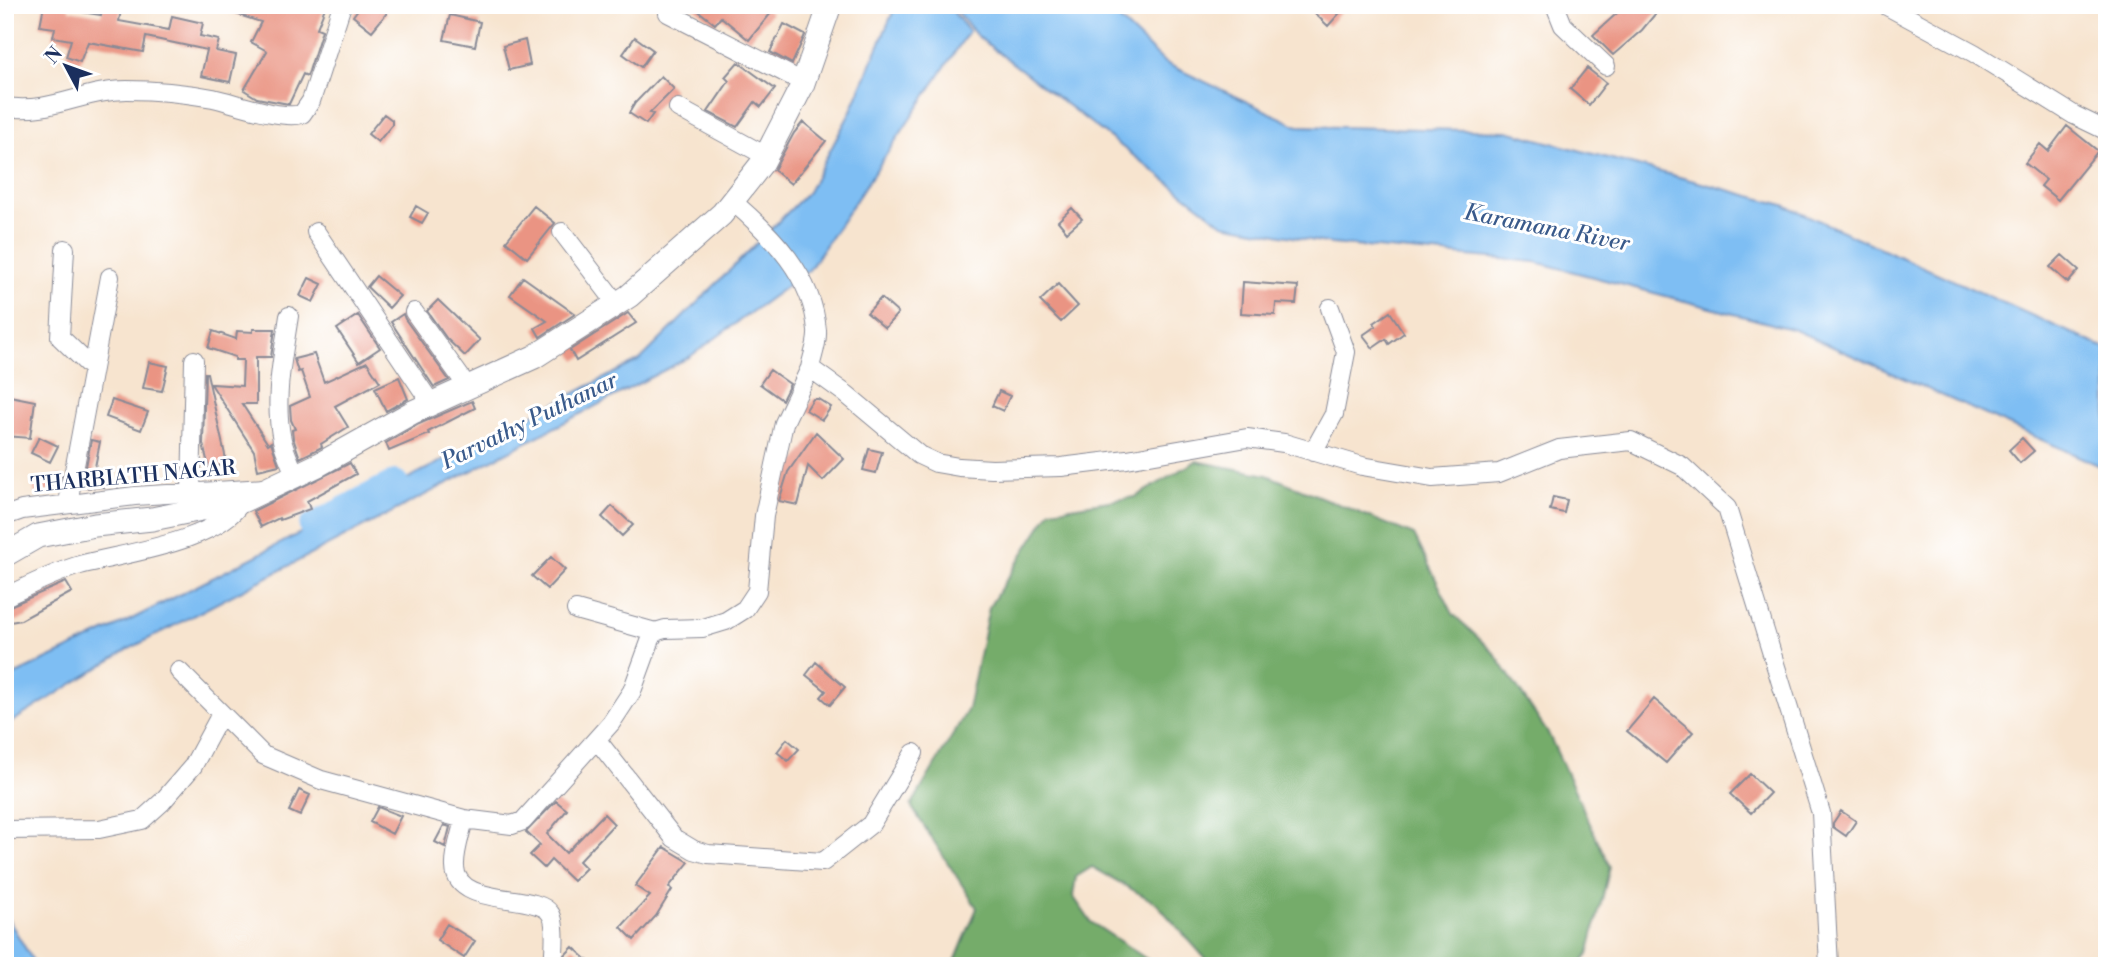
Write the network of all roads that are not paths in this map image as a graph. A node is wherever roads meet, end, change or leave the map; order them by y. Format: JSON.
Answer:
{"nodes":[{"id":1,"x":342,"y":5,"type":"edge"},
{"id":2,"x":830,"y":5,"type":"edge"},
{"id":3,"x":1555,"y":5,"type":"edge"},
{"id":4,"x":1885,"y":5,"type":"edge"},
{"id":5,"x":668,"y":13,"type":"dead end"},
{"id":6,"x":1606,"y":66,"type":"dead end"},
{"id":7,"x":803,"y":82,"type":"junction"},
{"id":8,"x":5,"y":107,"type":"edge"},
{"id":9,"x":678,"y":108,"type":"dead end"},
{"id":10,"x":2107,"y":131,"type":"edge"},
{"id":11,"x":766,"y":156,"type":"junction"},
{"id":12,"x":733,"y":201,"type":"junction"},
{"id":13,"x":316,"y":232,"type":"dead end"},
{"id":14,"x":562,"y":232,"type":"dead end"},
{"id":15,"x":65,"y":248,"type":"dead end"},
{"id":16,"x":110,"y":277,"type":"dead end"},
{"id":17,"x":617,"y":304,"type":"junction"},
{"id":18,"x":1330,"y":308,"type":"dead end"},
{"id":19,"x":414,"y":312,"type":"dead end"},
{"id":20,"x":289,"y":316,"type":"dead end"},
{"id":21,"x":194,"y":360,"type":"dead end"},
{"id":22,"x":810,"y":368,"type":"junction"},
{"id":23,"x":93,"y":369,"type":"junction"},
{"id":24,"x":467,"y":386,"type":"junction"},
{"id":25,"x":431,"y":403,"type":"junction"},
{"id":26,"x":1313,"y":452,"type":"junction"},
{"id":27,"x":295,"y":475,"type":"junction"},
{"id":28,"x":267,"y":488,"type":"junction"},
{"id":29,"x":191,"y":492,"type":"junction"},
{"id":30,"x":242,"y":501,"type":"junction"},
{"id":31,"x":68,"y":503,"type":"junction"},
{"id":32,"x":5,"y":516,"type":"edge"},
{"id":33,"x":5,"y":555,"type":"edge"},
{"id":34,"x":5,"y":597,"type":"edge"},
{"id":35,"x":576,"y":610,"type":"dead end"},
{"id":36,"x":655,"y":632,"type":"junction"},
{"id":37,"x":179,"y":671,"type":"dead end"},
{"id":38,"x":221,"y":714,"type":"junction"},
{"id":39,"x":597,"y":740,"type":"junction"},
{"id":40,"x":914,"y":753,"type":"dead end"},
{"id":41,"x":464,"y":819,"type":"junction"},
{"id":42,"x":5,"y":830,"type":"edge"},
{"id":43,"x":553,"y":966,"type":"edge"},
{"id":44,"x":1829,"y":966,"type":"edge"}],
"edges":[{"from":1,"to":8,"type":"street"},
{"from":2,"to":7,"type":"street"},
{"from":3,"to":6,"type":"street"},
{"from":4,"to":10,"type":"street"},
{"from":5,"to":7,"type":"street"},
{"from":7,"to":11,"type":"street"},
{"from":9,"to":11,"type":"street"},
{"from":11,"to":12,"type":"street"},
{"from":12,"to":17,"type":"street"},
{"from":12,"to":22,"type":"street"},
{"from":13,"to":25,"type":"street"},
{"from":14,"to":17,"type":"street"},
{"from":15,"to":23,"type":"street"},
{"from":16,"to":23,"type":"street"},
{"from":17,"to":24,"type":"street"},
{"from":18,"to":26,"type":"street"},
{"from":19,"to":24,"type":"street"},
{"from":20,"to":27,"type":"street"},
{"from":21,"to":29,"type":"street"},
{"from":22,"to":26,"type":"street"},
{"from":22,"to":36,"type":"street"},
{"from":23,"to":31,"type":"street"},
{"from":24,"to":25,"type":"street"},
{"from":25,"to":27,"type":"street"},
{"from":26,"to":44,"type":"street"},
{"from":27,"to":28,"type":"street"},
{"from":28,"to":29,"type":"street","name":"THARBIATH NAGAR"},
{"from":28,"to":30,"type":"street"},
{"from":29,"to":31,"type":"street","name":"THARBIATH NAGAR"},
{"from":30,"to":33,"type":"street"},
{"from":30,"to":34,"type":"street"},
{"from":31,"to":32,"type":"street","name":"THARBIATH NAGAR"},
{"from":35,"to":36,"type":"street"},
{"from":36,"to":39,"type":"street"},
{"from":37,"to":38,"type":"street"},
{"from":38,"to":41,"type":"street"},
{"from":38,"to":42,"type":"street"},
{"from":39,"to":40,"type":"street"},
{"from":39,"to":41,"type":"street"},
{"from":41,"to":43,"type":"street"}]}
